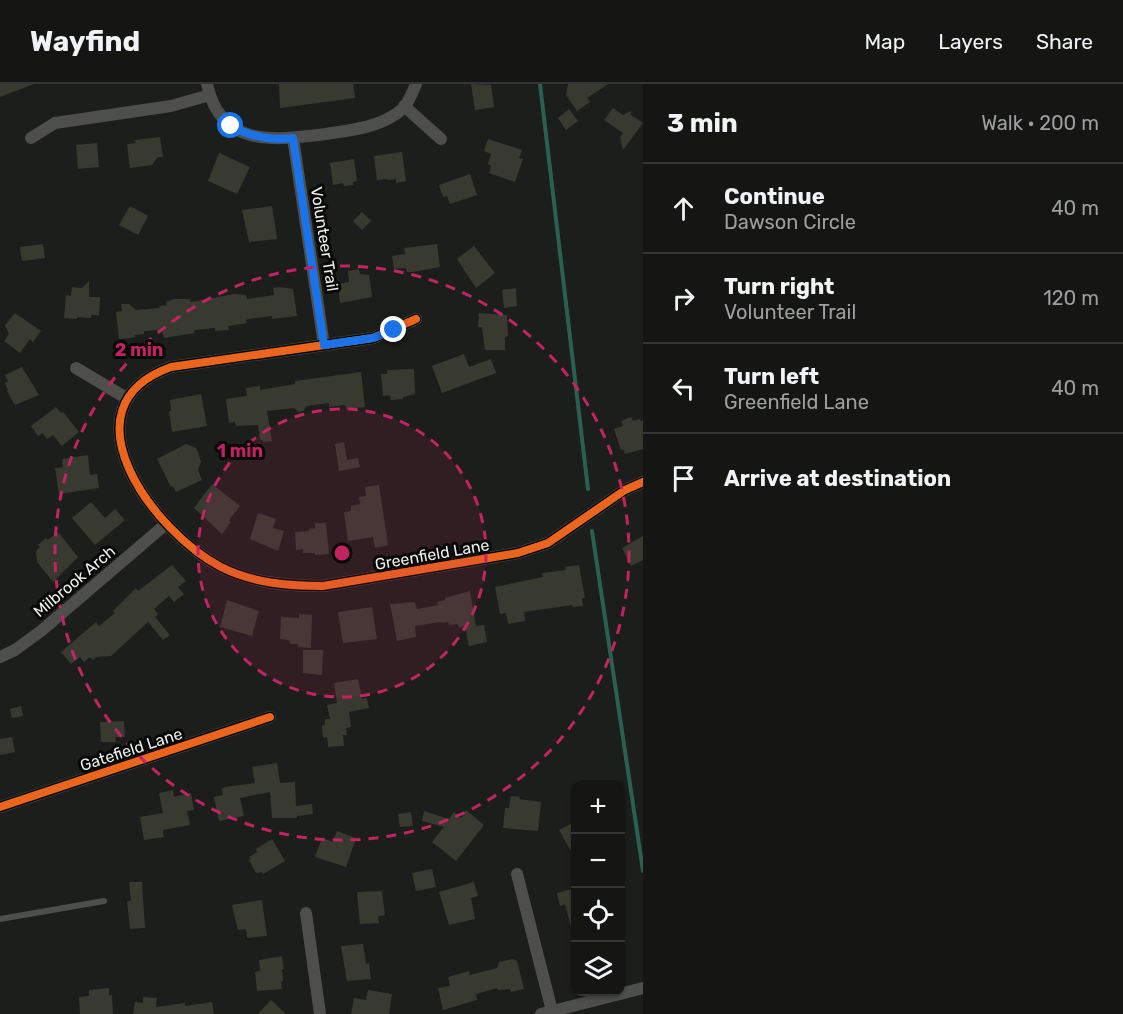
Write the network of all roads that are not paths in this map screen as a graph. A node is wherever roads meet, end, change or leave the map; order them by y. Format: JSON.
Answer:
{"nodes":[{"id":1,"x":416,"y":84,"type":"edge"},
{"id":2,"x":209,"y":90,"type":"edge"},
{"id":3,"x":404,"y":106,"type":"junction"},
{"id":4,"x":31,"y":138,"type":"dead end"},
{"id":5,"x":293,"y":138,"type":"junction"},
{"id":6,"x":441,"y":139,"type":"dead end"},
{"id":7,"x":416,"y":319,"type":"dead end"},
{"id":8,"x":324,"y":345,"type":"junction"},
{"id":9,"x":76,"y":368,"type":"dead end"},
{"id":10,"x":128,"y":399,"type":"junction"},
{"id":11,"x":643,"y":482,"type":"edge"},
{"id":12,"x":166,"y":525,"type":"junction"},
{"id":13,"x":0,"y":657,"type":"edge"},
{"id":14,"x":270,"y":717,"type":"dead end"},
{"id":15,"x":0,"y":807,"type":"edge"},
{"id":16,"x":517,"y":874,"type":"dead end"},
{"id":17,"x":104,"y":901,"type":"dead end"},
{"id":18,"x":306,"y":913,"type":"dead end"},
{"id":19,"x":0,"y":919,"type":"edge"},
{"id":20,"x":643,"y":988,"type":"edge"},
{"id":21,"x":546,"y":1013,"type":"edge"},
{"id":22,"x":320,"y":1014,"type":"edge"}],
"edges":[{"from":1,"to":3,"type":"street"},
{"from":2,"to":4,"type":"street"},
{"from":2,"to":5,"type":"street"},
{"from":3,"to":5,"type":"street"},
{"from":3,"to":6,"type":"street"},
{"from":5,"to":8,"type":"street","name":"Volunteer Trail"},
{"from":7,"to":8,"type":"street","name":"Greenfield Lane"},
{"from":8,"to":10,"type":"street","name":"Greenfield Lane"},
{"from":9,"to":10,"type":"street"},
{"from":10,"to":12,"type":"street","name":"Greenfield Lane"},
{"from":11,"to":12,"type":"street","name":"Greenfield Lane"},
{"from":12,"to":13,"type":"street","name":"Milbrook Arch"},
{"from":14,"to":15,"type":"street","name":"Gatefield Lane"},
{"from":16,"to":21,"type":"street"},
{"from":17,"to":19,"type":"lane"},
{"from":18,"to":22,"type":"street"},
{"from":20,"to":21,"type":"street"}]}
